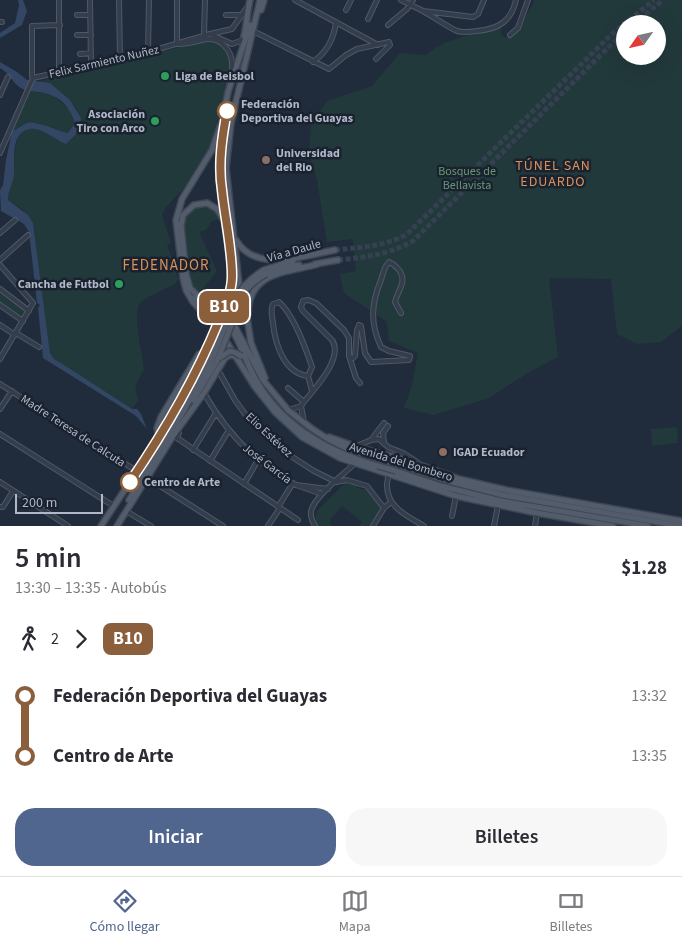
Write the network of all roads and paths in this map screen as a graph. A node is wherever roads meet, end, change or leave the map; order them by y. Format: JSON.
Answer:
{"nodes":[{"id":1,"x":59,"y":0,"type":"edge"},
{"id":2,"x":90,"y":0,"type":"edge"},
{"id":3,"x":119,"y":0,"type":"edge"},
{"id":4,"x":149,"y":0,"type":"edge"},
{"id":5,"x":177,"y":0,"type":"edge"},
{"id":6,"x":205,"y":0,"type":"edge"},
{"id":7,"x":295,"y":0,"type":"edge"},
{"id":8,"x":351,"y":0,"type":"edge"},
{"id":9,"x":377,"y":0,"type":"edge"},
{"id":10,"x":401,"y":0,"type":"edge"},
{"id":11,"x":413,"y":0,"type":"edge"},
{"id":12,"x":484,"y":0,"type":"edge"},
{"id":13,"x":516,"y":0,"type":"edge"},
{"id":14,"x":528,"y":0,"type":"edge"},
{"id":15,"x":257,"y":1,"type":"edge"},
{"id":16,"x":411,"y":5,"type":"junction"},
{"id":17,"x":346,"y":10,"type":"dead end"},
{"id":18,"x":423,"y":10,"type":"junction"},
{"id":19,"x":90,"y":15,"type":"junction"},
{"id":20,"x":226,"y":15,"type":"dead end"},
{"id":21,"x":242,"y":15,"type":"junction"},
{"id":22,"x":77,"y":16,"type":"dead end"},
{"id":23,"x":368,"y":18,"type":"dead end"},
{"id":24,"x":336,"y":22,"type":"junction"},
{"id":25,"x":60,"y":25,"type":"junction"},
{"id":26,"x":388,"y":25,"type":"dead end"},
{"id":27,"x":252,"y":31,"type":"junction"},
{"id":28,"x":91,"y":34,"type":"junction"},
{"id":29,"x":210,"y":34,"type":"junction"},
{"id":30,"x":77,"y":35,"type":"dead end"},
{"id":31,"x":204,"y":35,"type":"junction"},
{"id":32,"x":510,"y":35,"type":"dead end"},
{"id":33,"x":243,"y":40,"type":"junction"},
{"id":34,"x":177,"y":44,"type":"junction"},
{"id":35,"x":378,"y":45,"type":"junction"},
{"id":36,"x":148,"y":52,"type":"junction"},
{"id":37,"x":91,"y":53,"type":"junction"},
{"id":38,"x":80,"y":54,"type":"dead end"},
{"id":39,"x":120,"y":58,"type":"junction"},
{"id":40,"x":376,"y":59,"type":"dead end"},
{"id":41,"x":314,"y":62,"type":"junction"},
{"id":42,"x":238,"y":64,"type":"junction"},
{"id":43,"x":91,"y":65,"type":"junction"},
{"id":44,"x":59,"y":72,"type":"junction"},
{"id":45,"x":8,"y":77,"type":"dead end"},
{"id":46,"x":32,"y":78,"type":"junction"},
{"id":47,"x":228,"y":92,"type":"junction"},
{"id":48,"x":0,"y":95,"type":"edge"},
{"id":49,"x":221,"y":124,"type":"junction"},
{"id":50,"x":0,"y":140,"type":"edge"},
{"id":51,"x":5,"y":142,"type":"junction"},
{"id":52,"x":0,"y":153,"type":"edge"},
{"id":53,"x":15,"y":220,"type":"dead end"},
{"id":54,"x":224,"y":220,"type":"junction"},
{"id":55,"x":1,"y":231,"type":"edge"},
{"id":56,"x":28,"y":235,"type":"dead end"},
{"id":57,"x":234,"y":236,"type":"junction"},
{"id":58,"x":335,"y":250,"type":"tunnel mouth"},
{"id":59,"x":326,"y":252,"type":"junction"},
{"id":60,"x":317,"y":254,"type":"junction"},
{"id":61,"x":0,"y":260,"type":"edge"},
{"id":62,"x":338,"y":260,"type":"tunnel mouth"},
{"id":63,"x":327,"y":262,"type":"junction"},
{"id":64,"x":318,"y":264,"type":"junction"},
{"id":65,"x":0,"y":266,"type":"edge"},
{"id":66,"x":238,"y":270,"type":"junction"},
{"id":67,"x":265,"y":272,"type":"junction"},
{"id":68,"x":0,"y":289,"type":"edge"},
{"id":69,"x":189,"y":295,"type":"junction"},
{"id":70,"x":0,"y":305,"type":"edge"},
{"id":71,"x":29,"y":311,"type":"junction"},
{"id":72,"x":401,"y":313,"type":"dead end"},
{"id":73,"x":23,"y":320,"type":"junction"},
{"id":74,"x":0,"y":325,"type":"edge"},
{"id":75,"x":248,"y":327,"type":"junction"},
{"id":76,"x":15,"y":334,"type":"junction"},
{"id":77,"x":39,"y":347,"type":"dead end"},
{"id":78,"x":350,"y":356,"type":"junction"},
{"id":79,"x":240,"y":357,"type":"junction"},
{"id":80,"x":0,"y":359,"type":"edge"},
{"id":81,"x":214,"y":362,"type":"junction"},
{"id":82,"x":308,"y":376,"type":"junction"},
{"id":83,"x":255,"y":378,"type":"junction"},
{"id":84,"x":360,"y":383,"type":"dead end"},
{"id":85,"x":0,"y":384,"type":"edge"},
{"id":86,"x":288,"y":388,"type":"dead end"},
{"id":87,"x":12,"y":391,"type":"junction"},
{"id":88,"x":312,"y":391,"type":"junction"},
{"id":89,"x":273,"y":392,"type":"junction"},
{"id":90,"x":204,"y":393,"type":"junction"},
{"id":91,"x":302,"y":404,"type":"junction"},
{"id":92,"x":175,"y":408,"type":"junction"},
{"id":93,"x":0,"y":409,"type":"edge"},
{"id":94,"x":288,"y":410,"type":"junction"},
{"id":95,"x":216,"y":413,"type":"junction"},
{"id":96,"x":305,"y":424,"type":"junction"},
{"id":97,"x":177,"y":430,"type":"junction"},
{"id":98,"x":228,"y":430,"type":"junction"},
{"id":99,"x":158,"y":432,"type":"junction"},
{"id":100,"x":0,"y":434,"type":"edge"},
{"id":101,"x":319,"y":434,"type":"junction"},
{"id":102,"x":372,"y":440,"type":"junction"},
{"id":103,"x":385,"y":444,"type":"junction"},
{"id":104,"x":355,"y":446,"type":"junction"},
{"id":105,"x":193,"y":450,"type":"junction"},
{"id":106,"x":390,"y":456,"type":"junction"},
{"id":107,"x":258,"y":460,"type":"junction"},
{"id":108,"x":210,"y":461,"type":"junction"},
{"id":109,"x":354,"y":464,"type":"junction"},
{"id":110,"x":420,"y":465,"type":"junction"},
{"id":111,"x":135,"y":471,"type":"junction"},
{"id":112,"x":388,"y":475,"type":"junction"},
{"id":113,"x":145,"y":476,"type":"junction"},
{"id":114,"x":0,"y":482,"type":"edge"},
{"id":115,"x":336,"y":482,"type":"junction"},
{"id":116,"x":244,"y":484,"type":"junction"},
{"id":117,"x":295,"y":484,"type":"junction"},
{"id":118,"x":328,"y":489,"type":"junction"},
{"id":119,"x":13,"y":491,"type":"junction"},
{"id":120,"x":322,"y":494,"type":"junction"},
{"id":121,"x":456,"y":496,"type":"junction"},
{"id":122,"x":391,"y":502,"type":"junction"},
{"id":123,"x":112,"y":505,"type":"junction"},
{"id":124,"x":498,"y":505,"type":"junction"},
{"id":125,"x":0,"y":507,"type":"edge"},
{"id":126,"x":279,"y":507,"type":"junction"},
{"id":127,"x":384,"y":508,"type":"junction"},
{"id":128,"x":126,"y":511,"type":"junction"},
{"id":129,"x":537,"y":513,"type":"junction"},
{"id":130,"x":452,"y":516,"type":"dead end"},
{"id":131,"x":298,"y":520,"type":"dead end"},
{"id":132,"x":682,"y":521,"type":"edge"},
{"id":133,"x":586,"y":522,"type":"junction"},
{"id":134,"x":576,"y":523,"type":"edge"},
{"id":135,"x":630,"y":523,"type":"junction"},
{"id":136,"x":101,"y":524,"type":"edge"},
{"id":137,"x":68,"y":526,"type":"edge"},
{"id":138,"x":115,"y":526,"type":"edge"},
{"id":139,"x":151,"y":526,"type":"edge"},
{"id":140,"x":223,"y":526,"type":"edge"},
{"id":141,"x":268,"y":526,"type":"edge"},
{"id":142,"x":315,"y":526,"type":"edge"},
{"id":143,"x":373,"y":526,"type":"edge"},
{"id":144,"x":424,"y":526,"type":"edge"},
{"id":145,"x":494,"y":526,"type":"edge"},
{"id":146,"x":535,"y":526,"type":"edge"},
{"id":147,"x":613,"y":526,"type":"edge"},
{"id":148,"x":648,"y":526,"type":"edge"},
{"id":149,"x":680,"y":526,"type":"edge"}],
"edges":[{"from":1,"to":25,"type":"street"},
{"from":2,"to":19,"type":"street"},
{"from":3,"to":39,"type":"street"},
{"from":4,"to":36,"type":"street"},
{"from":5,"to":34,"type":"street"},
{"from":6,"to":31,"type":"street"},
{"from":7,"to":24,"type":"street"},
{"from":8,"to":17,"type":"street"},
{"from":9,"to":23,"type":"street"},
{"from":10,"to":16,"type":"street"},
{"from":11,"to":16,"type":"street"},
{"from":12,"to":18,"type":"street"},
{"from":13,"to":18,"type":"street"},
{"from":14,"to":32,"type":"street"},
{"from":15,"to":21,"type":"street","name":"Felix Sarmiento Nuñez"},
{"from":15,"to":27,"type":"main road"},
{"from":15,"to":33,"type":"main road"},
{"from":16,"to":18,"type":"street"},
{"from":16,"to":26,"type":"street"},
{"from":19,"to":22,"type":"street"},
{"from":19,"to":28,"type":"street"},
{"from":20,"to":21,"type":"street"},
{"from":21,"to":29,"type":"street","name":"Felix Sarmiento Nuñez"},
{"from":24,"to":35,"type":"street"},
{"from":24,"to":41,"type":"street"},
{"from":25,"to":44,"type":"street"},
{"from":25,"to":46,"type":"street"},
{"from":27,"to":41,"type":"street"},
{"from":27,"to":42,"type":"main road"},
{"from":27,"to":57,"type":"main road"},
{"from":28,"to":30,"type":"street"},
{"from":28,"to":37,"type":"street"},
{"from":29,"to":31,"type":"street","name":"Felix Sarmiento Nuñez"},
{"from":29,"to":33,"type":"street"},
{"from":31,"to":34,"type":"street","name":"Felix Sarmiento Nuñez"},
{"from":33,"to":42,"type":"main road"},
{"from":34,"to":36,"type":"street","name":"Felix Sarmiento Nuñez"},
{"from":34,"to":47,"type":"street","name":"Felix Sarmiento Nuñez"},
{"from":35,"to":40,"type":"street"},
{"from":35,"to":41,"type":"street"},
{"from":36,"to":39,"type":"street","name":"Felix Sarmiento Nuñez"},
{"from":37,"to":38,"type":"street"},
{"from":37,"to":43,"type":"street"},
{"from":39,"to":43,"type":"street","name":"Felix Sarmiento Nuñez"},
{"from":42,"to":47,"type":"main road"},
{"from":43,"to":44,"type":"street","name":"Felix Sarmiento Nuñez"},
{"from":44,"to":46,"type":"street","name":"Felix Sarmiento Nuñez"},
{"from":45,"to":48,"type":"street"},
{"from":46,"to":51,"type":"street"},
{"from":47,"to":49,"type":"main road"},
{"from":49,"to":54,"type":"main road","name":"Vía a Daule"},
{"from":49,"to":69,"type":"main road","name":"Avenida del Bombero"},
{"from":50,"to":51,"type":"street"},
{"from":51,"to":52,"type":"street"},
{"from":53,"to":55,"type":"street"},
{"from":54,"to":81,"type":"main road","name":"Vía a Daule","bridge":true},
{"from":54,"to":89,"type":"main road"},
{"from":56,"to":61,"type":"street"},
{"from":57,"to":60,"type":"main road"},
{"from":57,"to":66,"type":"main road"},
{"from":58,"to":59,"type":"main road","name":"Vía a Daule"},
{"from":59,"to":60,"type":"main road","name":"Vía a Daule"},
{"from":59,"to":63,"type":"main road"},
{"from":60,"to":67,"type":"main road","name":"Vía a Daule"},
{"from":62,"to":63,"type":"main road","name":"Vía a Daule"},
{"from":63,"to":64,"type":"main road","name":"Vía a Daule"},
{"from":64,"to":67,"type":"main road","name":"Vía a Daule"},
{"from":64,"to":75,"type":"main road"},
{"from":65,"to":71,"type":"street"},
{"from":66,"to":75,"type":"main road"},
{"from":66,"to":81,"type":"main road","name":"Vía a Daule","bridge":true},
{"from":67,"to":81,"type":"main road","name":"Vía a Daule","bridge":true},
{"from":68,"to":71,"type":"street"},
{"from":69,"to":79,"type":"main road","name":"Avenida del Bombero"},
{"from":69,"to":83,"type":"main road","name":"Avenida del Bombero"},
{"from":70,"to":73,"type":"street"},
{"from":71,"to":73,"type":"street"},
{"from":72,"to":78,"type":"street"},
{"from":73,"to":76,"type":"street"},
{"from":74,"to":76,"type":"street"},
{"from":75,"to":89,"type":"main road"},
{"from":76,"to":77,"type":"street"},
{"from":76,"to":80,"type":"street"},
{"from":78,"to":84,"type":"street"},
{"from":78,"to":88,"type":"street"},
{"from":79,"to":81,"type":"main road","bridge":true},
{"from":79,"to":83,"type":"main road"},
{"from":79,"to":109,"type":"main road","name":"Avenida del Bombero"},
{"from":81,"to":90,"type":"main road","name":"Vía a Daule"},
{"from":81,"to":92,"type":"main road","name":"Vía a Daule"},
{"from":81,"to":99,"type":"main road"},
{"from":81,"to":113,"type":"main road","name":"Vía a Daule"},
{"from":81,"to":115,"type":"street","name":"Elio Estévez"},
{"from":82,"to":82,"type":"street"},
{"from":82,"to":88,"type":"street"},
{"from":83,"to":135,"type":"main road","name":"Avenida del Bombero","bridge":true},
{"from":85,"to":87,"type":"street","name":"Madre Teresa de Calcuta"},
{"from":86,"to":91,"type":"street"},
{"from":87,"to":93,"type":"street"},
{"from":87,"to":111,"type":"street","name":"Madre Teresa de Calcuta"},
{"from":88,"to":91,"type":"street"},
{"from":89,"to":94,"type":"main road","name":"Avenida del Bombero"},
{"from":90,"to":95,"type":"street","name":"José García"},
{"from":90,"to":97,"type":"main road","name":"Vía a Daule"},
{"from":91,"to":94,"type":"street"},
{"from":91,"to":96,"type":"street"},
{"from":92,"to":99,"type":"main road","name":"Vía a Daule"},
{"from":92,"to":111,"type":"main road","name":"Vía a Daule"},
{"from":94,"to":96,"type":"main road","name":"Avenida del Bombero"},
{"from":95,"to":98,"type":"street","name":"José García"},
{"from":95,"to":105,"type":"street"},
{"from":96,"to":101,"type":"main road","name":"Avenida del Bombero"},
{"from":97,"to":105,"type":"street"},
{"from":97,"to":113,"type":"main road","name":"Vía a Daule"},
{"from":98,"to":107,"type":"street","name":"José García"},
{"from":98,"to":108,"type":"street"},
{"from":99,"to":111,"type":"main road","name":"Vía a Daule"},
{"from":100,"to":123,"type":"street"},
{"from":101,"to":104,"type":"main road","name":"Avenida del Bombero"},
{"from":101,"to":149,"type":"main road","name":"Avenida del Bombero","bridge":true},
{"from":102,"to":103,"type":"street"},
{"from":102,"to":103,"type":"street"},
{"from":102,"to":104,"type":"street"},
{"from":103,"to":110,"type":"street"},
{"from":104,"to":106,"type":"main road","name":"Avenida del Bombero"},
{"from":105,"to":108,"type":"street"},
{"from":106,"to":110,"type":"main road","name":"Avenida del Bombero"},
{"from":106,"to":112,"type":"street"},
{"from":107,"to":116,"type":"street"},
{"from":107,"to":117,"type":"street","name":"José García"},
{"from":108,"to":116,"type":"street"},
{"from":109,"to":112,"type":"main road","name":"Avenida del Bombero"},
{"from":109,"to":115,"type":"street"},
{"from":110,"to":132,"type":"main road","name":"Avenida del Bombero"},
{"from":111,"to":113,"type":"street","name":"Madre Teresa de Calcuta"},
{"from":111,"to":123,"type":"main road","name":"Vía a Daule"},
{"from":111,"to":136,"type":"main road","name":"Vía a Daule"},
{"from":112,"to":121,"type":"main road","name":"Avenida del Bombero"},
{"from":112,"to":122,"type":"street"},
{"from":113,"to":128,"type":"main road","name":"Vía a Daule"},
{"from":113,"to":138,"type":"main road","name":"Vía a Daule"},
{"from":113,"to":140,"type":"street","name":"Madre Teresa de Calcuta"},
{"from":114,"to":119,"type":"street"},
{"from":115,"to":118,"type":"street"},
{"from":115,"to":127,"type":"street","name":"Elio Estévez"},
{"from":116,"to":126,"type":"street"},
{"from":117,"to":118,"type":"street","name":"José García"},
{"from":117,"to":120,"type":"street","name":"José García"},
{"from":117,"to":126,"type":"street"},
{"from":118,"to":120,"type":"street"},
{"from":119,"to":125,"type":"street"},
{"from":119,"to":137,"type":"street"},
{"from":120,"to":142,"type":"street"},
{"from":121,"to":124,"type":"main road","name":"Avenida del Bombero"},
{"from":121,"to":130,"type":"street"},
{"from":122,"to":127,"type":"street"},
{"from":122,"to":144,"type":"street"},
{"from":123,"to":136,"type":"main road","name":"Vía a Daule"},
{"from":124,"to":129,"type":"main road","name":"Avenida del Bombero"},
{"from":124,"to":145,"type":"street"},
{"from":126,"to":131,"type":"street"},
{"from":126,"to":141,"type":"street"},
{"from":127,"to":143,"type":"street"},
{"from":128,"to":138,"type":"main road","name":"Vía a Daule"},
{"from":128,"to":139,"type":"street"},
{"from":129,"to":134,"type":"main road","name":"Avenida del Bombero"},
{"from":129,"to":146,"type":"street"},
{"from":133,"to":134,"type":"main road","name":"Avenida del Bombero"},
{"from":133,"to":135,"type":"main road"},
{"from":133,"to":147,"type":"main road","name":"Avenida del Bombero"},
{"from":135,"to":148,"type":"main road","name":"Avenida del Bombero"}]}
